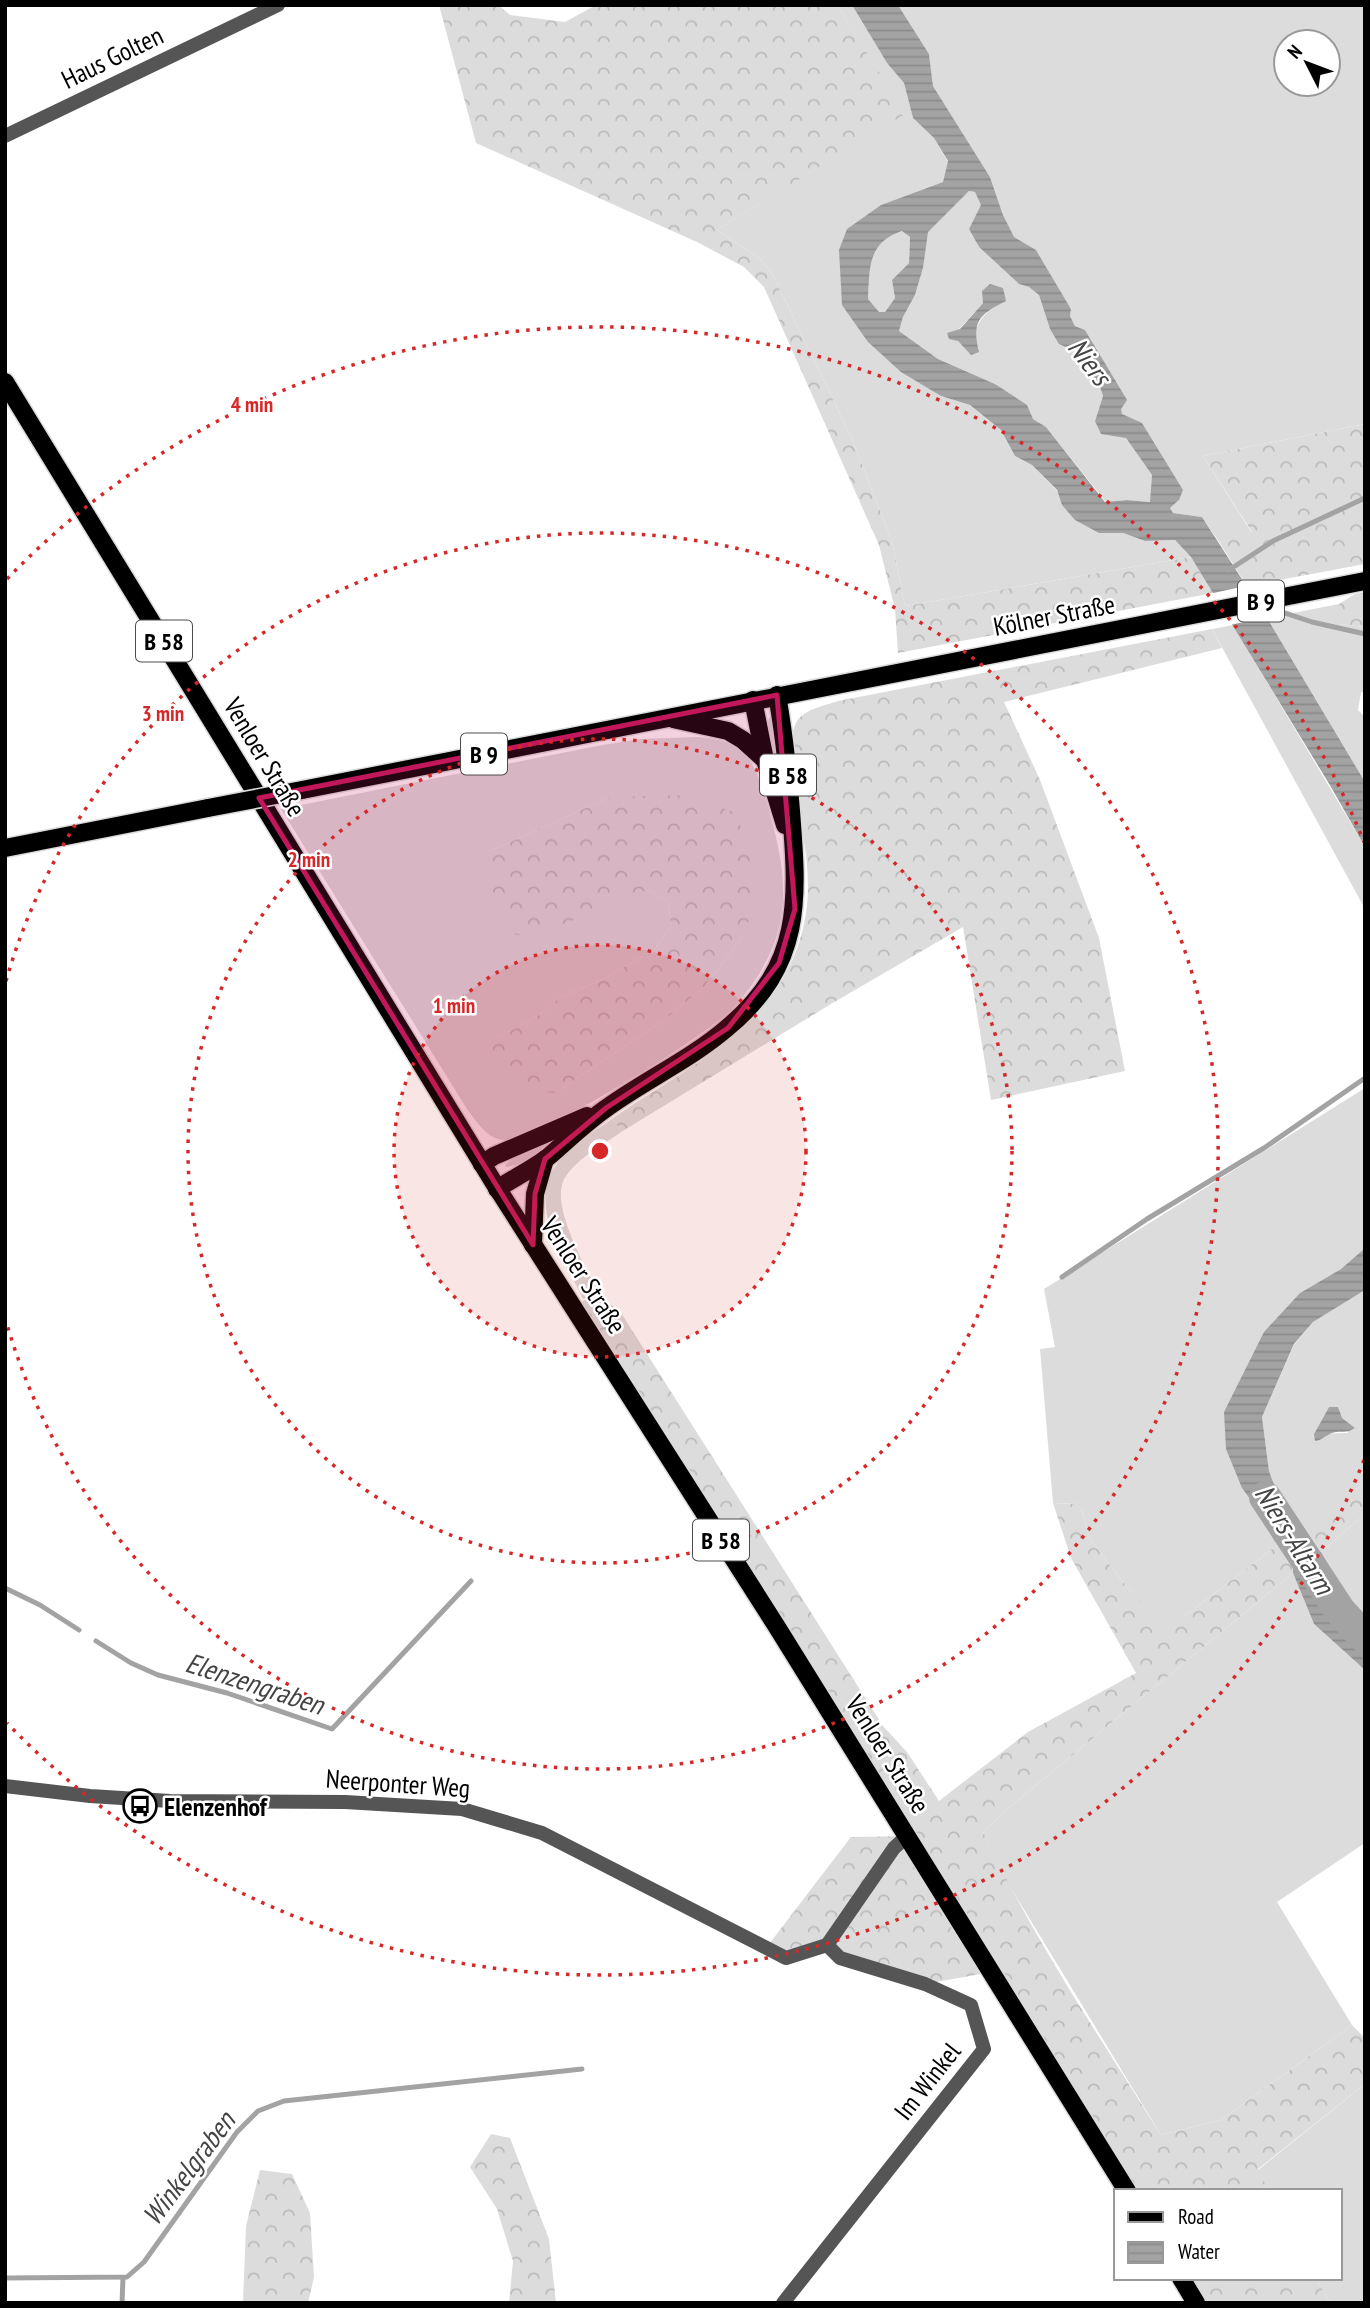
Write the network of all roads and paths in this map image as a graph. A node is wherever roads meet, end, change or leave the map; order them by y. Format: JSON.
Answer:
{"nodes":[{"id":1,"x":278,"y":5,"type":"edge"},
{"id":2,"x":5,"y":135,"type":"edge"},
{"id":3,"x":5,"y":382,"type":"edge"},
{"id":4,"x":1365,"y":581,"type":"edge"},
{"id":5,"x":777,"y":695,"type":"junction"},
{"id":6,"x":753,"y":700,"type":"junction"},
{"id":7,"x":666,"y":718,"type":"junction"},
{"id":8,"x":765,"y":760,"type":"junction"},
{"id":9,"x":5,"y":848,"type":"edge"},
{"id":10,"x":794,"y":855,"type":"junction"},
{"id":11,"x":606,"y":1108,"type":"junction"},
{"id":12,"x":545,"y":1159,"type":"junction"},
{"id":13,"x":482,"y":1164,"type":"junction"},
{"id":14,"x":497,"y":1189,"type":"junction"},
{"id":15,"x":533,"y":1245,"type":"junction"},
{"id":16,"x":5,"y":1786,"type":"edge"},
{"id":17,"x":907,"y":1836,"type":"junction"},
{"id":18,"x":827,"y":1945,"type":"junction"},
{"id":19,"x":1126,"y":2189,"type":"edge"},
{"id":20,"x":1182,"y":2280,"type":"edge"},
{"id":21,"x":783,"y":2303,"type":"edge"},
{"id":22,"x":1196,"y":2303,"type":"edge"}],
"edges":[{"from":1,"to":2,"type":"street","name":"Haus Golten"},
{"from":3,"to":13,"type":"main road","name":"Venloer Straße","number":"B 58"},
{"from":4,"to":5,"type":"main road","name":"Kölner Straße","number":"B 9"},
{"from":5,"to":6,"type":"main road","name":"Kölner Straße","number":"B 9"},
{"from":5,"to":10,"type":"main road","number":"B 58"},
{"from":6,"to":7,"type":"main road","number":"B 9"},
{"from":6,"to":8,"type":"main road","number":"B 58"},
{"from":7,"to":8,"type":"main road"},
{"from":7,"to":9,"type":"main road","number":"B 9","bridge":true},
{"from":8,"to":10,"type":"main road","number":"B 58"},
{"from":10,"to":11,"type":"main road","number":"B 58"},
{"from":11,"to":12,"type":"main road","number":"B 58"},
{"from":11,"to":13,"type":"main road","number":"B 58"},
{"from":12,"to":14,"type":"main road","number":"B 58"},
{"from":12,"to":15,"type":"main road"},
{"from":13,"to":14,"type":"main road","name":"Venloer Straße","number":"B 58"},
{"from":14,"to":15,"type":"main road","name":"Venloer Straße","number":"B 58"},
{"from":15,"to":17,"type":"main road","name":"Venloer Straße","number":"B 58"},
{"from":16,"to":18,"type":"street","name":"Neerponter Weg"},
{"from":17,"to":18,"type":"street"},
{"from":17,"to":19,"type":"main road","name":"Venloer Straße","number":"B 58"},
{"from":18,"to":21,"type":"street","name":"Im Winkel"},
{"from":20,"to":22,"type":"main road"}]}
